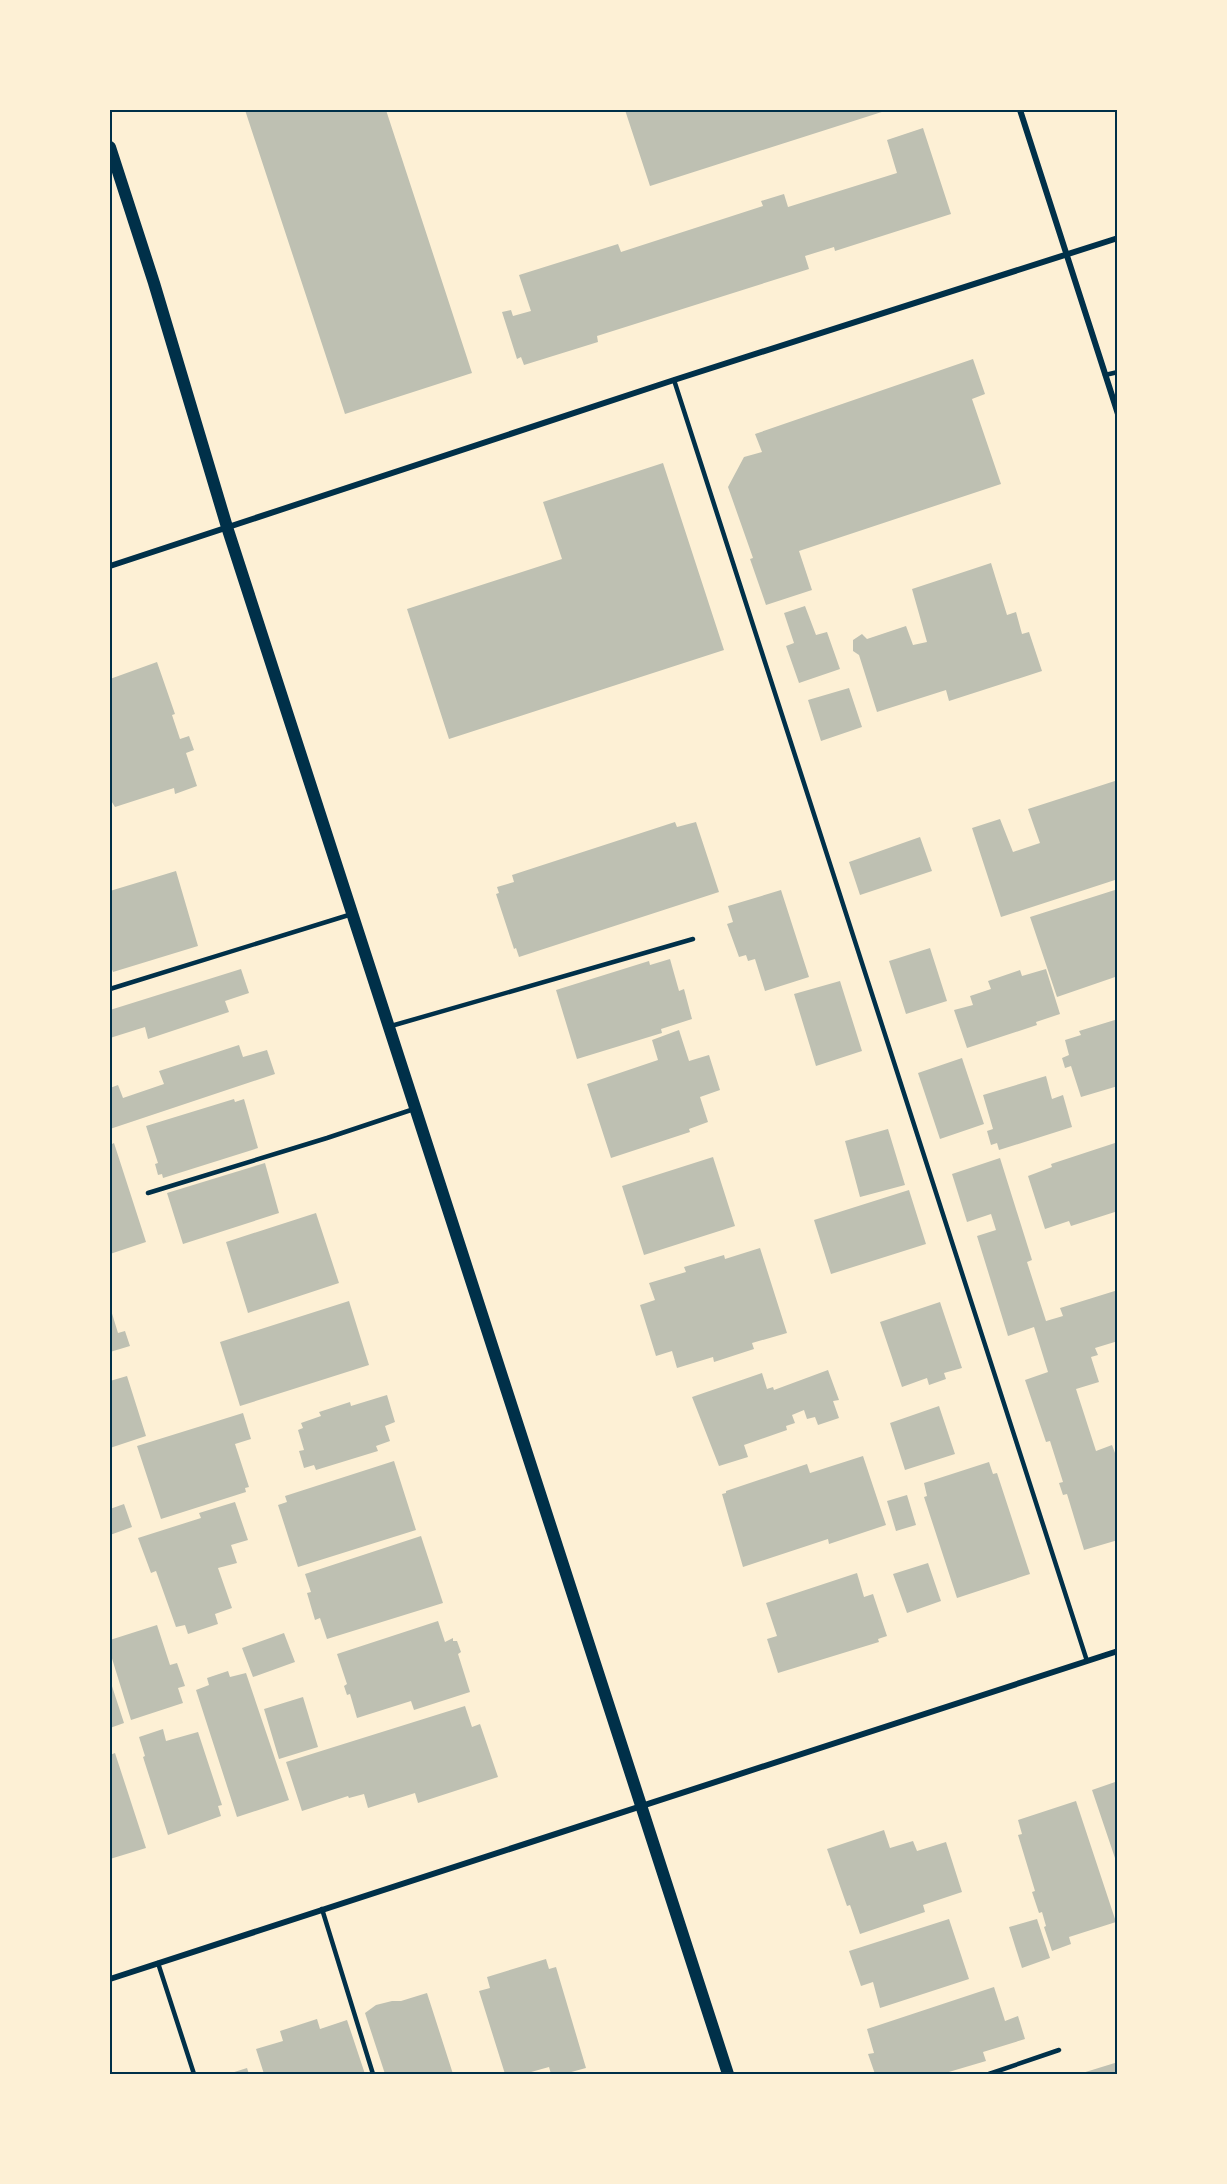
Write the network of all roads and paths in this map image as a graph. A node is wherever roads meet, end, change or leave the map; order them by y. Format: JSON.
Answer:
{"nodes":[{"id":1,"x":1020,"y":110,"type":"edge"},
{"id":2,"x":110,"y":147,"type":"edge"},
{"id":3,"x":1118,"y":238,"type":"edge"},
{"id":4,"x":1067,"y":255,"type":"junction"},
{"id":5,"x":1118,"y":372,"type":"edge"},
{"id":6,"x":1105,"y":375,"type":"junction"},
{"id":7,"x":674,"y":380,"type":"junction"},
{"id":8,"x":1118,"y":414,"type":"edge"},
{"id":9,"x":227,"y":527,"type":"junction"},
{"id":10,"x":110,"y":566,"type":"edge"},
{"id":11,"x":352,"y":914,"type":"junction"},
{"id":12,"x":693,"y":939,"type":"dead end"},
{"id":13,"x":110,"y":989,"type":"edge"},
{"id":14,"x":388,"y":1027,"type":"junction"},
{"id":15,"x":414,"y":1109,"type":"junction"},
{"id":16,"x":148,"y":1193,"type":"dead end"},
{"id":17,"x":1118,"y":1651,"type":"edge"},
{"id":18,"x":1087,"y":1661,"type":"junction"},
{"id":19,"x":641,"y":1806,"type":"junction"},
{"id":20,"x":322,"y":1910,"type":"junction"},
{"id":21,"x":158,"y":1963,"type":"junction"},
{"id":22,"x":110,"y":1979,"type":"edge"},
{"id":23,"x":1059,"y":2050,"type":"dead end"},
{"id":24,"x":194,"y":2074,"type":"edge"},
{"id":25,"x":373,"y":2074,"type":"edge"},
{"id":26,"x":728,"y":2074,"type":"edge"},
{"id":27,"x":988,"y":2074,"type":"edge"}],
"edges":[{"from":1,"to":4,"type":"street"},
{"from":2,"to":9,"type":"main road"},
{"from":3,"to":4,"type":"street"},
{"from":4,"to":6,"type":"street"},
{"from":4,"to":7,"type":"street"},
{"from":5,"to":6,"type":"lane"},
{"from":6,"to":8,"type":"street"},
{"from":7,"to":9,"type":"street"},
{"from":7,"to":18,"type":"lane"},
{"from":9,"to":10,"type":"street"},
{"from":9,"to":11,"type":"main road"},
{"from":11,"to":13,"type":"lane"},
{"from":11,"to":14,"type":"main road"},
{"from":12,"to":14,"type":"lane"},
{"from":14,"to":15,"type":"main road"},
{"from":15,"to":16,"type":"lane"},
{"from":15,"to":19,"type":"main road"},
{"from":17,"to":18,"type":"street"},
{"from":18,"to":19,"type":"street"},
{"from":19,"to":20,"type":"street"},
{"from":19,"to":26,"type":"main road"},
{"from":20,"to":21,"type":"street"},
{"from":20,"to":25,"type":"lane"},
{"from":21,"to":22,"type":"street"},
{"from":21,"to":24,"type":"lane"},
{"from":23,"to":27,"type":"lane"}]}
